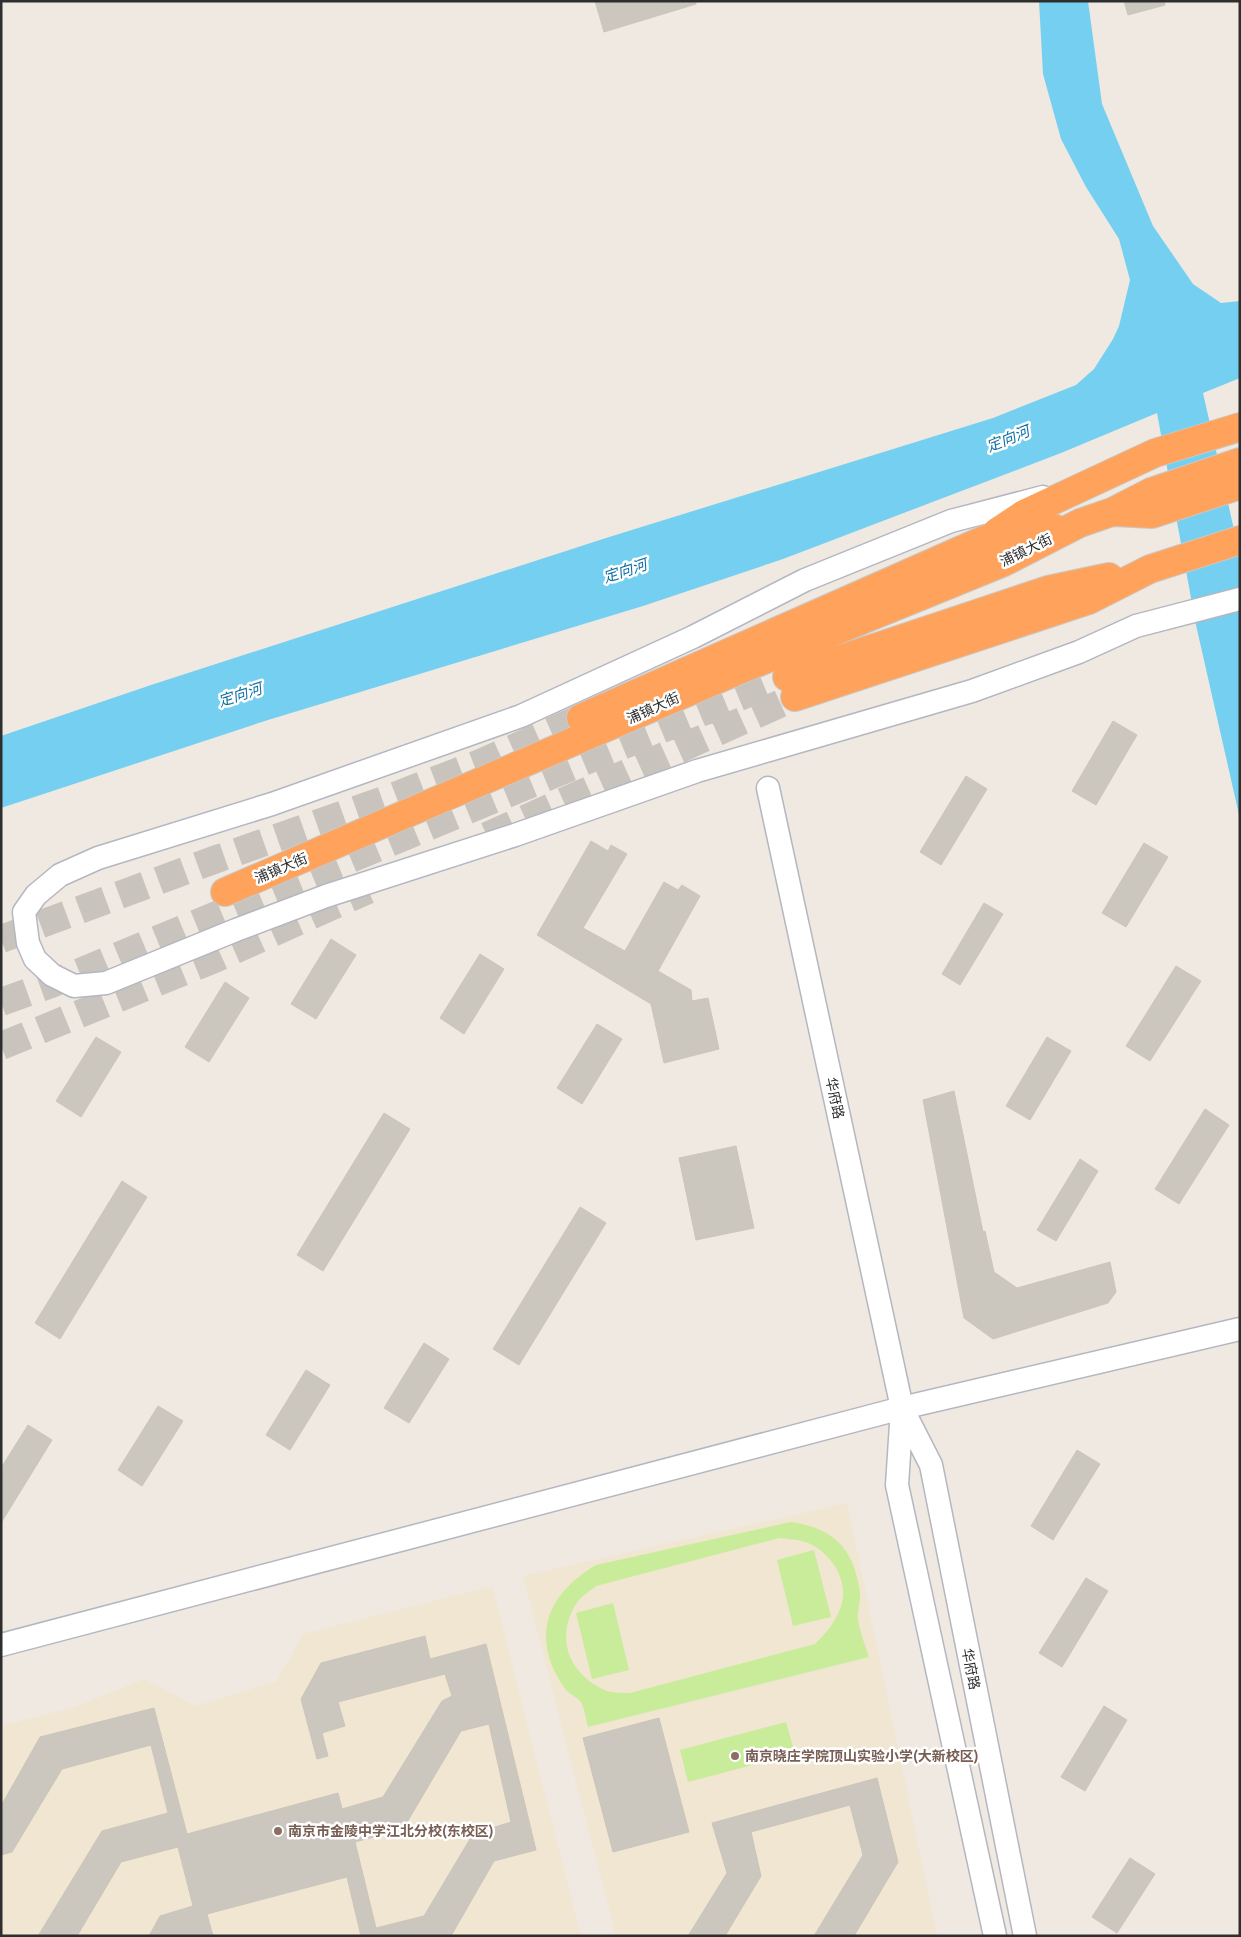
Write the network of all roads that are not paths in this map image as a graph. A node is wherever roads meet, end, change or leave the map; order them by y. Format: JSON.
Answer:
{"nodes":[{"id":1,"x":1235,"y":428,"type":"edge"},
{"id":2,"x":1240,"y":462,"type":"edge"},
{"id":3,"x":1089,"y":484,"type":"junction"},
{"id":4,"x":1240,"y":485,"type":"edge"},
{"id":5,"x":1152,"y":503,"type":"junction"},
{"id":6,"x":1080,"y":523,"type":"junction"},
{"id":7,"x":986,"y":539,"type":"junction"},
{"id":8,"x":1240,"y":540,"type":"edge"},
{"id":9,"x":1240,"y":599,"type":"edge"},
{"id":10,"x":791,"y":687,"type":"tunnel mouth"},
{"id":11,"x":581,"y":718,"type":"tunnel mouth"},
{"id":12,"x":768,"y":788,"type":"dead end"},
{"id":13,"x":225,"y":892,"type":"dead end"},
{"id":14,"x":1240,"y":1329,"type":"edge"},
{"id":15,"x":902,"y":1408,"type":"junction"},
{"id":16,"x":1,"y":1645,"type":"edge"},
{"id":17,"x":995,"y":1936,"type":"edge"},
{"id":18,"x":1025,"y":1936,"type":"edge"}],
"edges":[{"from":1,"to":3,"type":"highway"},
{"from":2,"to":5,"type":"highway","name":"浦镇大街"},
{"from":3,"to":7,"type":"highway"},
{"from":3,"to":9,"type":"street"},
{"from":4,"to":5,"type":"highway"},
{"from":5,"to":6,"type":"highway","name":"浦镇大街"},
{"from":6,"to":7,"type":"highway","name":"浦镇大街"},
{"from":6,"to":13,"type":"highway","name":"浦镇大街"},
{"from":7,"to":11,"type":"highway","name":"浦镇大街"},
{"from":8,"to":10,"type":"highway"},
{"from":12,"to":15,"type":"street","name":"华府路"},
{"from":14,"to":15,"type":"street"},
{"from":15,"to":16,"type":"street"},
{"from":15,"to":17,"type":"street","name":"华府路"},
{"from":15,"to":18,"type":"street","name":"华府路"}]}
